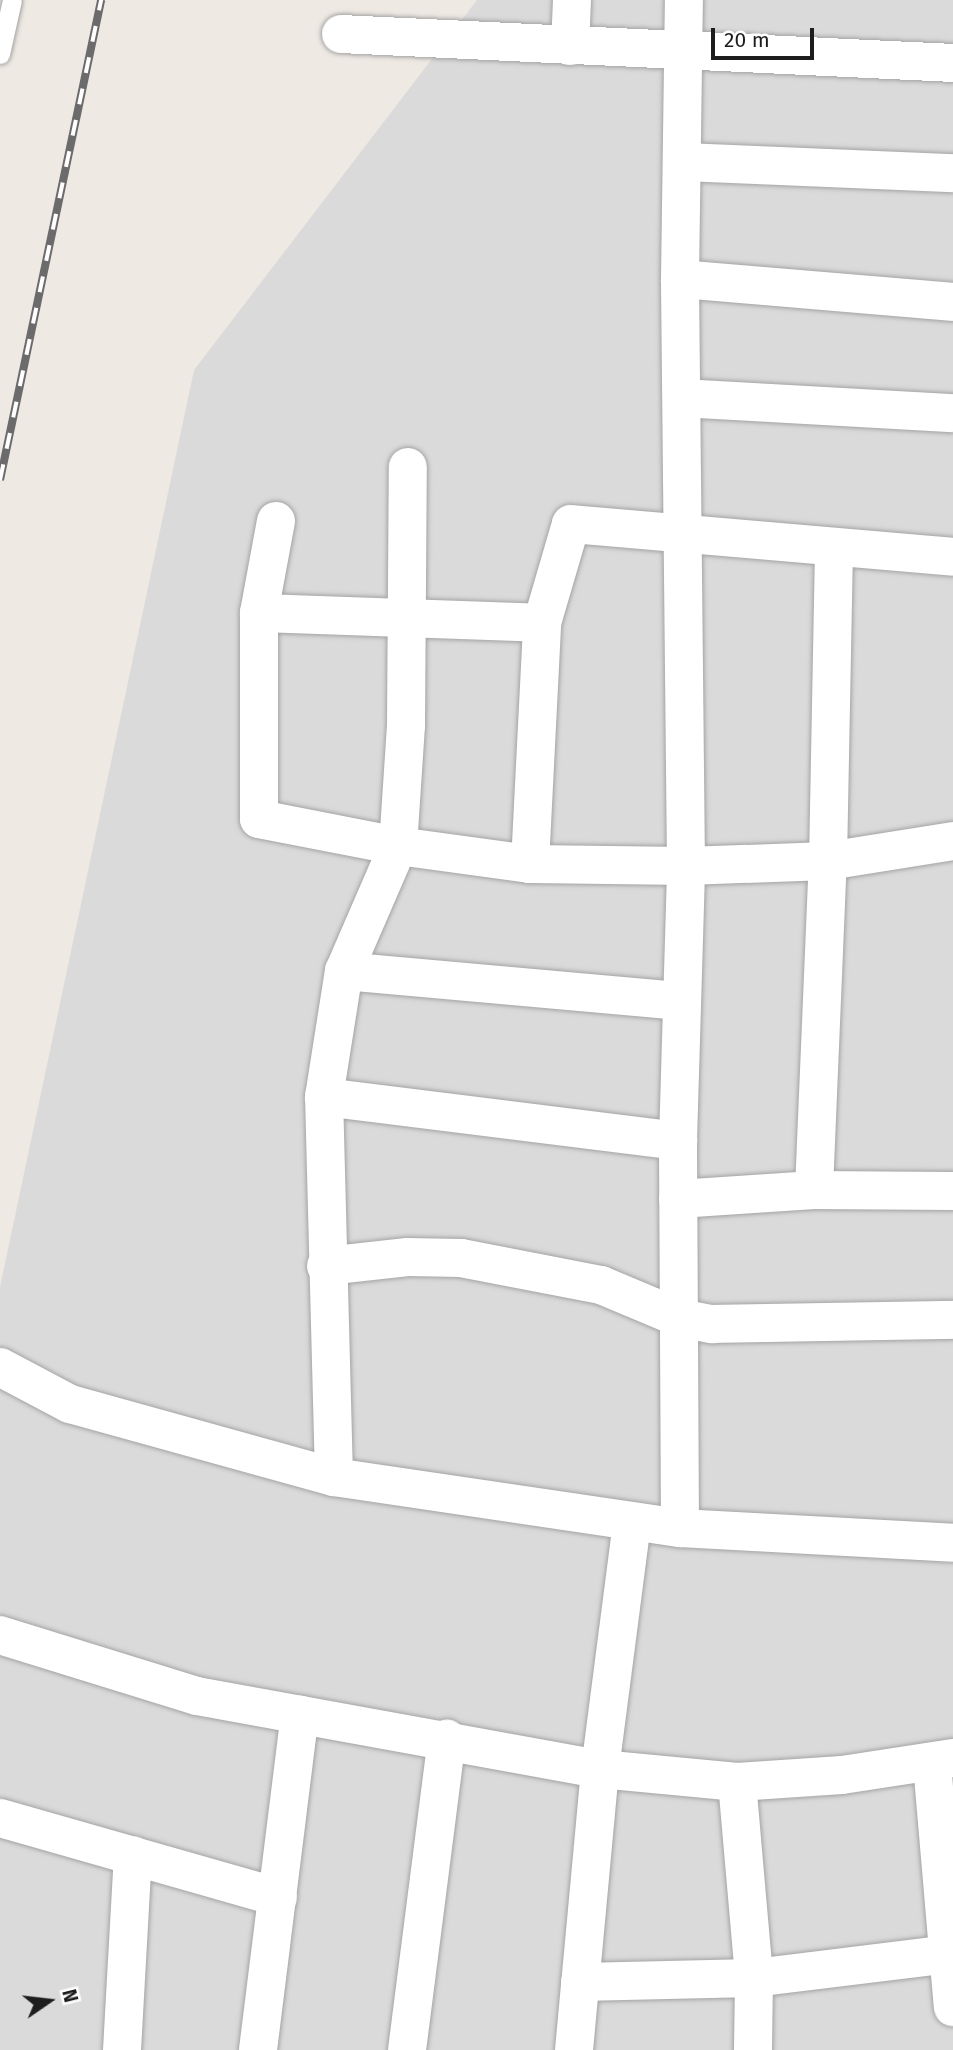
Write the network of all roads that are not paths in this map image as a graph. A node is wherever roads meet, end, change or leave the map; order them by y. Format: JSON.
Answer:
{"nodes":[{"id":1,"x":12,"y":0,"type":"edge"},
{"id":2,"x":572,"y":0,"type":"edge"},
{"id":3,"x":684,"y":0,"type":"edge"},
{"id":4,"x":341,"y":34,"type":"dead end"},
{"id":5,"x":570,"y":46,"type":"junction"},
{"id":6,"x":685,"y":47,"type":"junction"},
{"id":7,"x":0,"y":54,"type":"edge"},
{"id":8,"x":953,"y":63,"type":"edge"},
{"id":9,"x":685,"y":162,"type":"junction"},
{"id":10,"x":953,"y":173,"type":"edge"},
{"id":11,"x":680,"y":279,"type":"junction"},
{"id":12,"x":953,"y":302,"type":"edge"},
{"id":13,"x":682,"y":398,"type":"junction"},
{"id":14,"x":953,"y":413,"type":"edge"},
{"id":15,"x":408,"y":467,"type":"dead end"},
{"id":16,"x":276,"y":521,"type":"dead end"},
{"id":17,"x":684,"y":533,"type":"junction"},
{"id":18,"x":834,"y":547,"type":"junction"},
{"id":19,"x":953,"y":557,"type":"edge"},
{"id":20,"x":259,"y":613,"type":"junction"},
{"id":21,"x":405,"y":620,"type":"junction"},
{"id":22,"x":542,"y":623,"type":"junction"},
{"id":23,"x":953,"y":841,"type":"edge"},
{"id":24,"x":398,"y":846,"type":"junction"},
{"id":25,"x":828,"y":861,"type":"junction"},
{"id":26,"x":530,"y":863,"type":"junction"},
{"id":27,"x":686,"y":866,"type":"junction"},
{"id":28,"x":344,"y":971,"type":"junction"},
{"id":29,"x":682,"y":1001,"type":"junction"},
{"id":30,"x":324,"y":1097,"type":"junction"},
{"id":31,"x":678,"y":1141,"type":"junction"},
{"id":32,"x":814,"y":1191,"type":"junction"},
{"id":33,"x":953,"y":1191,"type":"edge"},
{"id":34,"x":678,"y":1199,"type":"junction"},
{"id":35,"x":327,"y":1266,"type":"junction"},
{"id":36,"x":680,"y":1318,"type":"junction"},
{"id":37,"x":953,"y":1320,"type":"edge"},
{"id":38,"x":0,"y":1367,"type":"edge"},
{"id":39,"x":334,"y":1477,"type":"junction"},
{"id":40,"x":632,"y":1523,"type":"junction"},
{"id":41,"x":680,"y":1528,"type":"junction"},
{"id":42,"x":953,"y":1543,"type":"edge"},
{"id":43,"x":0,"y":1635,"type":"edge"},
{"id":44,"x":300,"y":1715,"type":"junction"},
{"id":45,"x":447,"y":1739,"type":"junction"},
{"id":46,"x":943,"y":1761,"type":"edge"},
{"id":47,"x":600,"y":1769,"type":"junction"},
{"id":48,"x":737,"y":1783,"type":"junction"},
{"id":49,"x":0,"y":1818,"type":"edge"},
{"id":50,"x":133,"y":1855,"type":"junction"},
{"id":51,"x":278,"y":1898,"type":"junction"},
{"id":52,"x":949,"y":1954,"type":"junction"},
{"id":53,"x":754,"y":1978,"type":"junction"},
{"id":54,"x":580,"y":1982,"type":"junction"},
{"id":55,"x":953,"y":2007,"type":"edge"},
{"id":56,"x":122,"y":2050,"type":"edge"},
{"id":57,"x":258,"y":2050,"type":"edge"},
{"id":58,"x":407,"y":2050,"type":"edge"},
{"id":59,"x":574,"y":2050,"type":"edge"},
{"id":60,"x":753,"y":2050,"type":"edge"}],
"edges":[{"from":1,"to":7,"type":"lane"},
{"from":2,"to":5,"type":"street"},
{"from":3,"to":6,"type":"street"},
{"from":4,"to":5,"type":"street"},
{"from":5,"to":6,"type":"street"},
{"from":6,"to":8,"type":"street"},
{"from":6,"to":9,"type":"street"},
{"from":9,"to":10,"type":"street"},
{"from":9,"to":11,"type":"street"},
{"from":11,"to":12,"type":"street"},
{"from":11,"to":13,"type":"street"},
{"from":13,"to":14,"type":"street"},
{"from":13,"to":17,"type":"street"},
{"from":15,"to":21,"type":"street"},
{"from":16,"to":20,"type":"street"},
{"from":17,"to":18,"type":"street"},
{"from":17,"to":22,"type":"street"},
{"from":17,"to":27,"type":"street"},
{"from":18,"to":19,"type":"street"},
{"from":18,"to":25,"type":"street"},
{"from":20,"to":21,"type":"street"},
{"from":20,"to":24,"type":"street"},
{"from":21,"to":22,"type":"street"},
{"from":21,"to":24,"type":"street"},
{"from":22,"to":26,"type":"street"},
{"from":23,"to":25,"type":"street"},
{"from":24,"to":26,"type":"street"},
{"from":24,"to":28,"type":"street"},
{"from":25,"to":27,"type":"street"},
{"from":25,"to":32,"type":"street"},
{"from":26,"to":27,"type":"street"},
{"from":27,"to":29,"type":"street"},
{"from":28,"to":29,"type":"street"},
{"from":28,"to":30,"type":"street"},
{"from":29,"to":31,"type":"street"},
{"from":30,"to":31,"type":"street"},
{"from":30,"to":35,"type":"street"},
{"from":31,"to":34,"type":"street"},
{"from":32,"to":33,"type":"street"},
{"from":32,"to":34,"type":"street"},
{"from":34,"to":36,"type":"street"},
{"from":35,"to":36,"type":"street"},
{"from":35,"to":39,"type":"street"},
{"from":36,"to":37,"type":"street"},
{"from":36,"to":41,"type":"street"},
{"from":38,"to":39,"type":"street"},
{"from":39,"to":40,"type":"street"},
{"from":40,"to":41,"type":"street"},
{"from":40,"to":47,"type":"street"},
{"from":41,"to":42,"type":"street"},
{"from":43,"to":44,"type":"street"},
{"from":44,"to":45,"type":"street"},
{"from":44,"to":51,"type":"street"},
{"from":45,"to":47,"type":"street"},
{"from":45,"to":58,"type":"street"},
{"from":46,"to":48,"type":"street"},
{"from":46,"to":52,"type":"street"},
{"from":47,"to":48,"type":"street"},
{"from":47,"to":54,"type":"street"},
{"from":48,"to":53,"type":"street"},
{"from":49,"to":50,"type":"street"},
{"from":50,"to":51,"type":"street"},
{"from":50,"to":56,"type":"street"},
{"from":51,"to":57,"type":"street"},
{"from":52,"to":53,"type":"street"},
{"from":52,"to":55,"type":"street"},
{"from":53,"to":54,"type":"street"},
{"from":53,"to":60,"type":"street"},
{"from":54,"to":59,"type":"street"}]}
